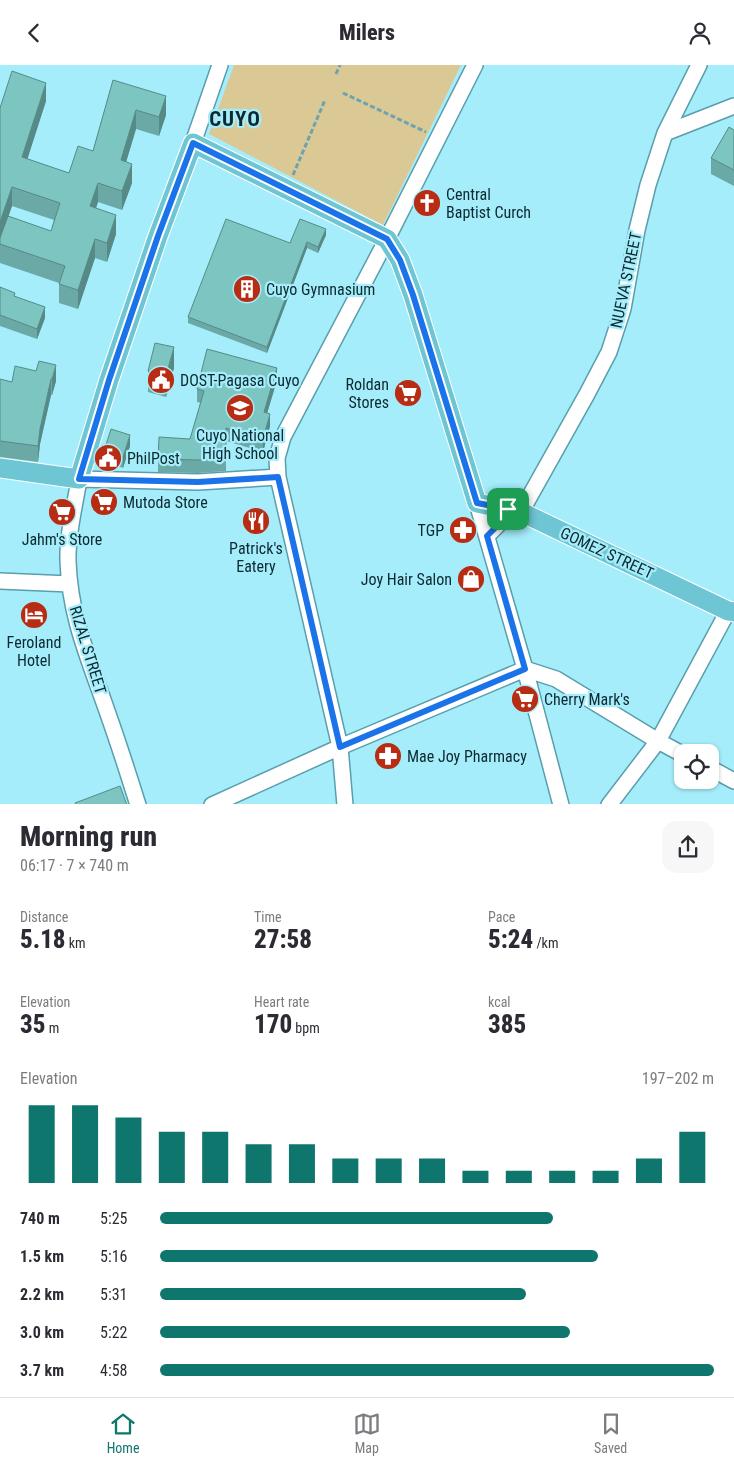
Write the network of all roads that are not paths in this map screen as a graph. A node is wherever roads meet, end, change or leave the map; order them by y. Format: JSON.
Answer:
{"nodes":[{"id":1,"x":220,"y":65,"type":"edge"},
{"id":2,"x":474,"y":65,"type":"edge"},
{"id":3,"x":699,"y":65,"type":"edge"},
{"id":4,"x":734,"y":106,"type":"edge"},
{"id":5,"x":665,"y":133,"type":"junction"},
{"id":6,"x":193,"y":143,"type":"junction"},
{"id":7,"x":387,"y":239,"type":"junction"},
{"id":8,"x":0,"y":468,"type":"edge"},
{"id":9,"x":278,"y":477,"type":"junction"},
{"id":10,"x":79,"y":479,"type":"junction"},
{"id":11,"x":477,"y":503,"type":"junction"},
{"id":12,"x":515,"y":511,"type":"junction"},
{"id":13,"x":487,"y":536,"type":"junction"},
{"id":14,"x":0,"y":581,"type":"edge"},
{"id":15,"x":70,"y":584,"type":"junction"},
{"id":16,"x":731,"y":611,"type":"edge"},
{"id":17,"x":525,"y":669,"type":"junction"},
{"id":18,"x":658,"y":741,"type":"junction"},
{"id":19,"x":340,"y":747,"type":"junction"},
{"id":20,"x":674,"y":750,"type":"edge"},
{"id":21,"x":719,"y":774,"type":"edge"},
{"id":22,"x":734,"y":781,"type":"edge"},
{"id":23,"x":138,"y":804,"type":"edge"},
{"id":24,"x":214,"y":804,"type":"edge"},
{"id":25,"x":345,"y":804,"type":"edge"},
{"id":26,"x":561,"y":804,"type":"edge"},
{"id":27,"x":610,"y":804,"type":"edge"}],
"edges":[{"from":1,"to":6,"type":"street","name":"RIZAL STREET"},
{"from":2,"to":7,"type":"street"},
{"from":3,"to":5,"type":"street","name":"NUEVA STREET"},
{"from":4,"to":5,"type":"street"},
{"from":5,"to":12,"type":"street","name":"NUEVA STREET"},
{"from":6,"to":7,"type":"main road"},
{"from":6,"to":10,"type":"main road","name":"RIZAL STREET"},
{"from":7,"to":9,"type":"street"},
{"from":7,"to":11,"type":"main road"},
{"from":8,"to":10,"type":"main road"},
{"from":9,"to":10,"type":"street"},
{"from":9,"to":19,"type":"street"},
{"from":10,"to":15,"type":"street","name":"RIZAL STREET"},
{"from":11,"to":12,"type":"main road","name":"GOMEZ STREET"},
{"from":11,"to":13,"type":"street"},
{"from":12,"to":13,"type":"street","name":"NUEVA STREET"},
{"from":12,"to":16,"type":"main road","name":"GOMEZ STREET"},
{"from":13,"to":17,"type":"street"},
{"from":14,"to":15,"type":"street"},
{"from":15,"to":23,"type":"street","name":"RIZAL STREET"},
{"from":16,"to":18,"type":"street"},
{"from":17,"to":18,"type":"street"},
{"from":17,"to":19,"type":"street"},
{"from":17,"to":26,"type":"street"},
{"from":18,"to":20,"type":"street"},
{"from":18,"to":27,"type":"street"},
{"from":19,"to":24,"type":"street"},
{"from":19,"to":25,"type":"street"},
{"from":21,"to":22,"type":"street"}]}
